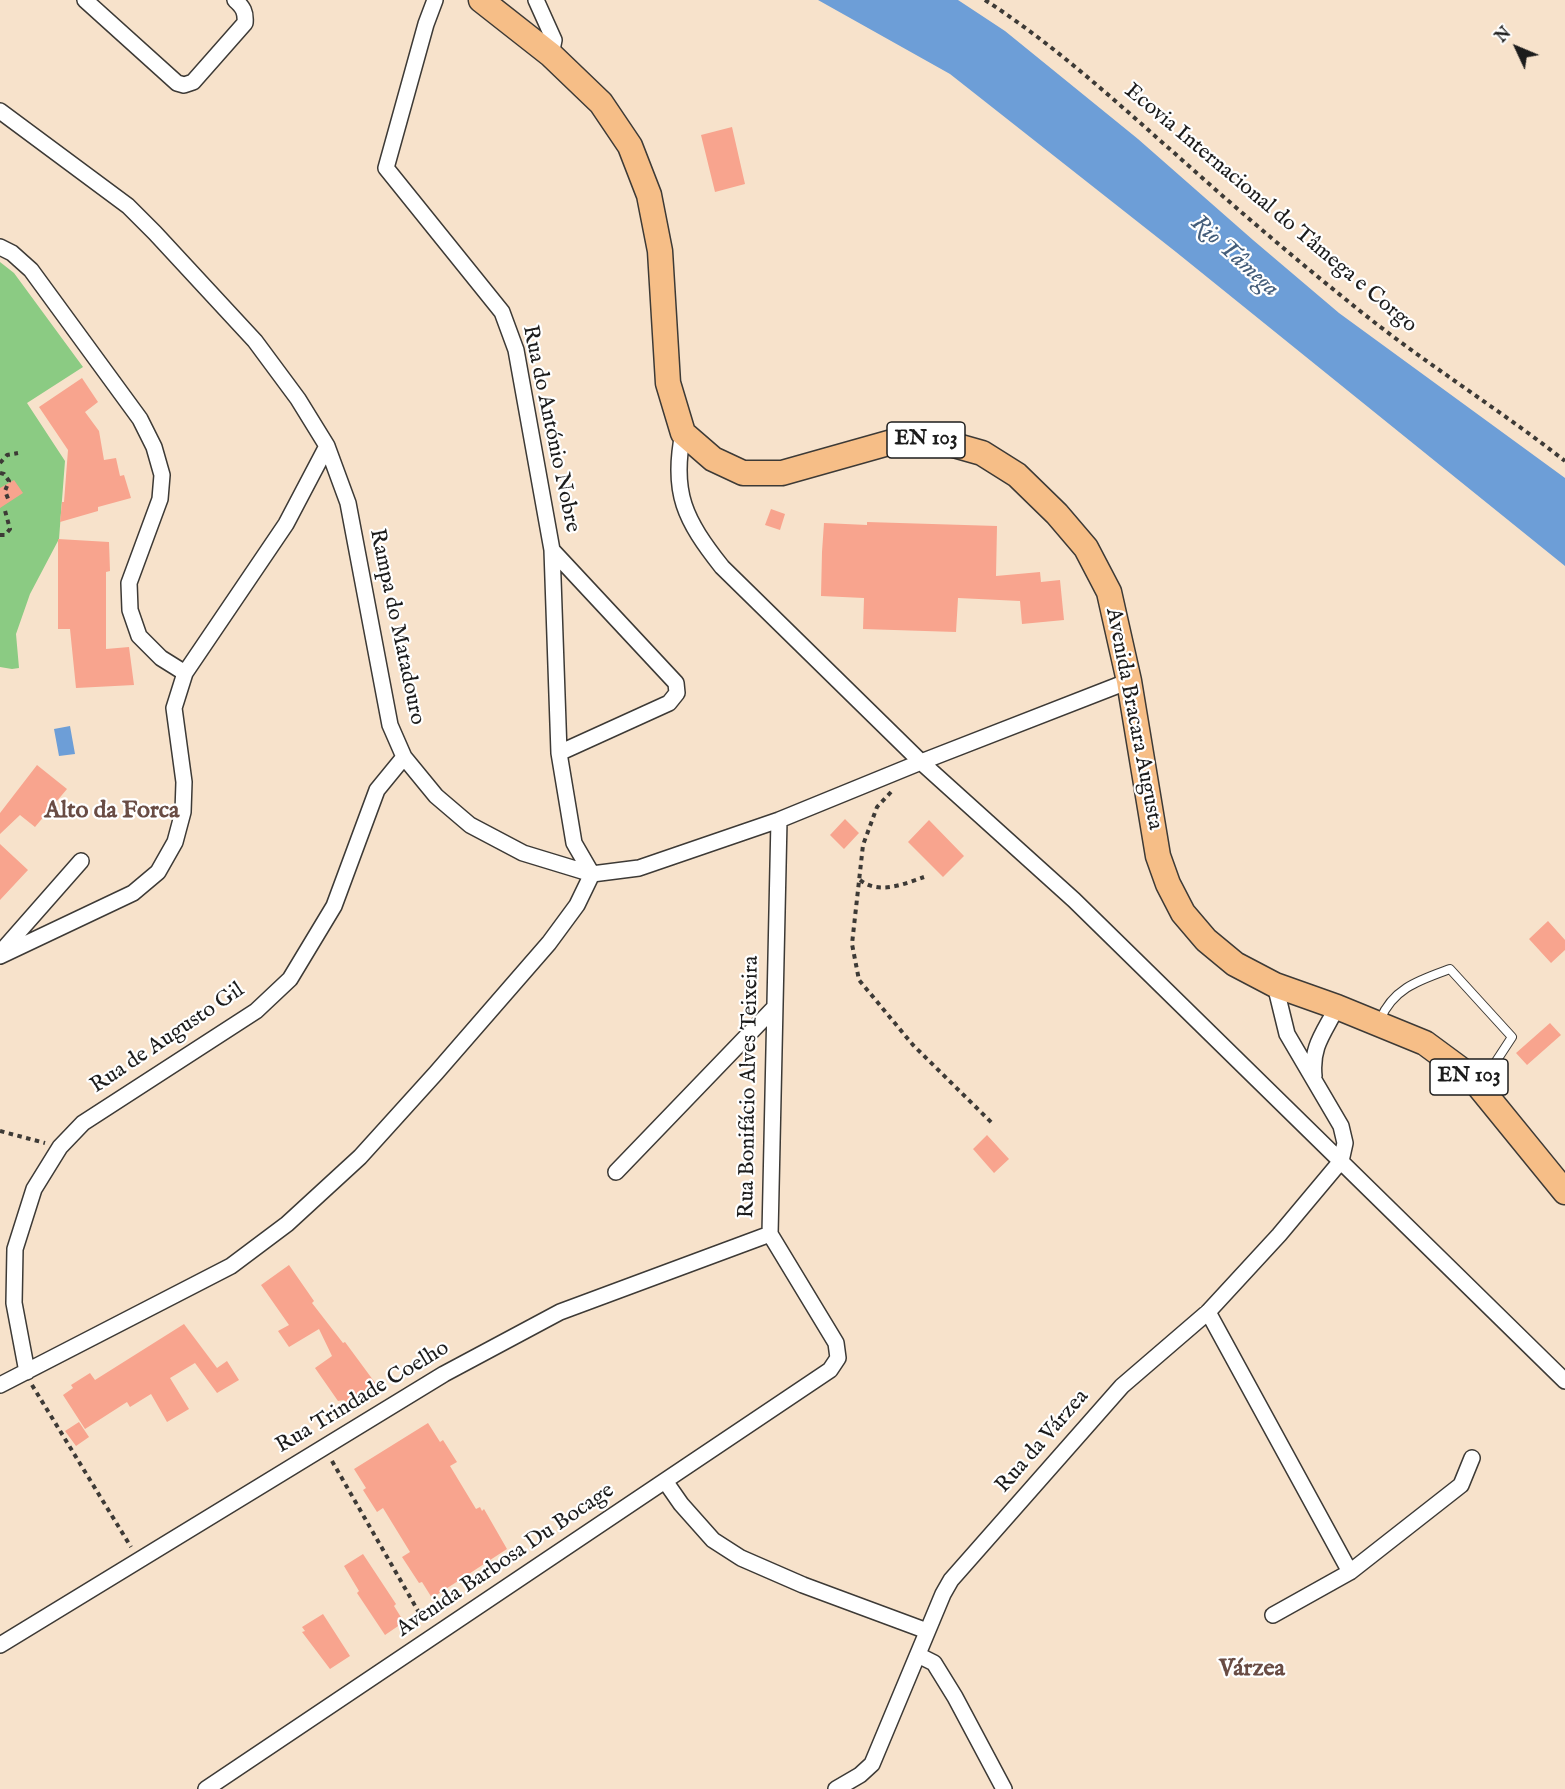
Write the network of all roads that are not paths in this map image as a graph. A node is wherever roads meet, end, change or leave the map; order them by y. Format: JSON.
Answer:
{"nodes":[{"id":1,"x":85,"y":0,"type":"edge"},
{"id":2,"x":235,"y":0,"type":"edge"},
{"id":3,"x":435,"y":0,"type":"edge"},
{"id":4,"x":481,"y":0,"type":"edge"},
{"id":5,"x":536,"y":0,"type":"edge"},
{"id":6,"x":551,"y":55,"type":"junction"},
{"id":7,"x":0,"y":111,"type":"edge"},
{"id":8,"x":0,"y":247,"type":"edge"},
{"id":9,"x":683,"y":433,"type":"junction"},
{"id":10,"x":327,"y":446,"type":"junction"},
{"id":11,"x":552,"y":550,"type":"junction"},
{"id":12,"x":185,"y":673,"type":"junction"},
{"id":13,"x":1129,"y":681,"type":"junction"},
{"id":14,"x":559,"y":753,"type":"junction"},
{"id":15,"x":404,"y":757,"type":"junction"},
{"id":16,"x":921,"y":762,"type":"junction"},
{"id":17,"x":779,"y":820,"type":"junction"},
{"id":18,"x":81,"y":861,"type":"dead end"},
{"id":19,"x":592,"y":874,"type":"junction"},
{"id":20,"x":0,"y":954,"type":"edge"},
{"id":21,"x":1275,"y":985,"type":"junction"},
{"id":22,"x":1337,"y":1007,"type":"junction"},
{"id":23,"x":773,"y":1009,"type":"junction"},
{"id":24,"x":1379,"y":1024,"type":"junction"},
{"id":25,"x":1315,"y":1081,"type":"junction"},
{"id":26,"x":1477,"y":1084,"type":"junction"},
{"id":27,"x":1341,"y":1161,"type":"junction"},
{"id":28,"x":616,"y":1172,"type":"dead end"},
{"id":29,"x":1565,"y":1192,"type":"edge"},
{"id":30,"x":770,"y":1234,"type":"junction"},
{"id":31,"x":1208,"y":1312,"type":"junction"},
{"id":32,"x":830,"y":1370,"type":"joint"},
{"id":33,"x":27,"y":1372,"type":"junction"},
{"id":34,"x":1565,"y":1381,"type":"edge"},
{"id":35,"x":0,"y":1385,"type":"edge"},
{"id":36,"x":1472,"y":1458,"type":"dead end"},
{"id":37,"x":665,"y":1481,"type":"junction"},
{"id":38,"x":1350,"y":1572,"type":"junction"},
{"id":39,"x":1273,"y":1615,"type":"dead end"},
{"id":40,"x":927,"y":1631,"type":"junction"},
{"id":41,"x":0,"y":1645,"type":"edge"},
{"id":42,"x":918,"y":1655,"type":"junction"},
{"id":43,"x":206,"y":1789,"type":"edge"},
{"id":44,"x":836,"y":1789,"type":"edge"},
{"id":45,"x":1004,"y":1789,"type":"edge"}],
"edges":[{"from":1,"to":2,"type":"street"},
{"from":3,"to":11,"type":"street","name":"Rua do António Nobre"},
{"from":4,"to":6,"type":"main road"},
{"from":5,"to":6,"type":"street"},
{"from":6,"to":9,"type":"main road"},
{"from":7,"to":10,"type":"street","name":"Rampa do Matadouro"},
{"from":8,"to":12,"type":"street"},
{"from":9,"to":13,"type":"main road","name":"Avenida Bracara Augusta","number":"EN 103"},
{"from":9,"to":16,"type":"street"},
{"from":10,"to":12,"type":"street"},
{"from":10,"to":15,"type":"street","name":"Rampa do Matadouro"},
{"from":11,"to":14,"type":"street","name":"Rua do António Nobre"},
{"from":11,"to":14,"type":"street"},
{"from":12,"to":20,"type":"street"},
{"from":13,"to":16,"type":"street","name":"Rampa do Matadouro"},
{"from":13,"to":21,"type":"main road","name":"Avenida Bracara Augusta","number":"EN 103"},
{"from":14,"to":19,"type":"street","name":"Rua do António Nobre"},
{"from":15,"to":19,"type":"street","name":"Rampa do Matadouro"},
{"from":15,"to":33,"type":"street","name":"Rua de Augusto Gil"},
{"from":16,"to":17,"type":"street","name":"Rampa do Matadouro"},
{"from":16,"to":27,"type":"street"},
{"from":17,"to":19,"type":"street","name":"Rampa do Matadouro"},
{"from":17,"to":23,"type":"street","name":"Rua Bonifácio Alves Teixeira"},
{"from":18,"to":20,"type":"street"},
{"from":19,"to":33,"type":"street"},
{"from":21,"to":22,"type":"main road","name":"Avenida Bracara Augusta","number":"EN 103"},
{"from":21,"to":25,"type":"street"},
{"from":22,"to":24,"type":"main road","number":"EN 103"},
{"from":22,"to":25,"type":"street"},
{"from":23,"to":28,"type":"street"},
{"from":23,"to":30,"type":"street","name":"Rua Bonifácio Alves Teixeira"},
{"from":24,"to":26,"type":"main road","number":"EN 103"},
{"from":24,"to":26,"type":"lane"},
{"from":25,"to":27,"type":"street"},
{"from":26,"to":29,"type":"main road","number":"EN 103"},
{"from":27,"to":31,"type":"street","name":"Rua da Várzea"},
{"from":27,"to":34,"type":"street"},
{"from":30,"to":32,"type":"street","name":"Rua Bonifácio Alves Teixeira"},
{"from":30,"to":41,"type":"street","name":"Rua Trindade Coelho"},
{"from":31,"to":38,"type":"street"},
{"from":31,"to":40,"type":"street","name":"Rua da Várzea"},
{"from":32,"to":37,"type":"street","name":"Avenida Barbosa Du Bocage"},
{"from":33,"to":35,"type":"street"},
{"from":36,"to":38,"type":"street"},
{"from":37,"to":40,"type":"street"},
{"from":37,"to":43,"type":"street","name":"Avenida Barbosa Du Bocage"},
{"from":38,"to":39,"type":"street"},
{"from":40,"to":42,"type":"street","name":"Rua da Várzea"},
{"from":42,"to":44,"type":"street","name":"Rua da Várzea"},
{"from":42,"to":45,"type":"street"}]}
